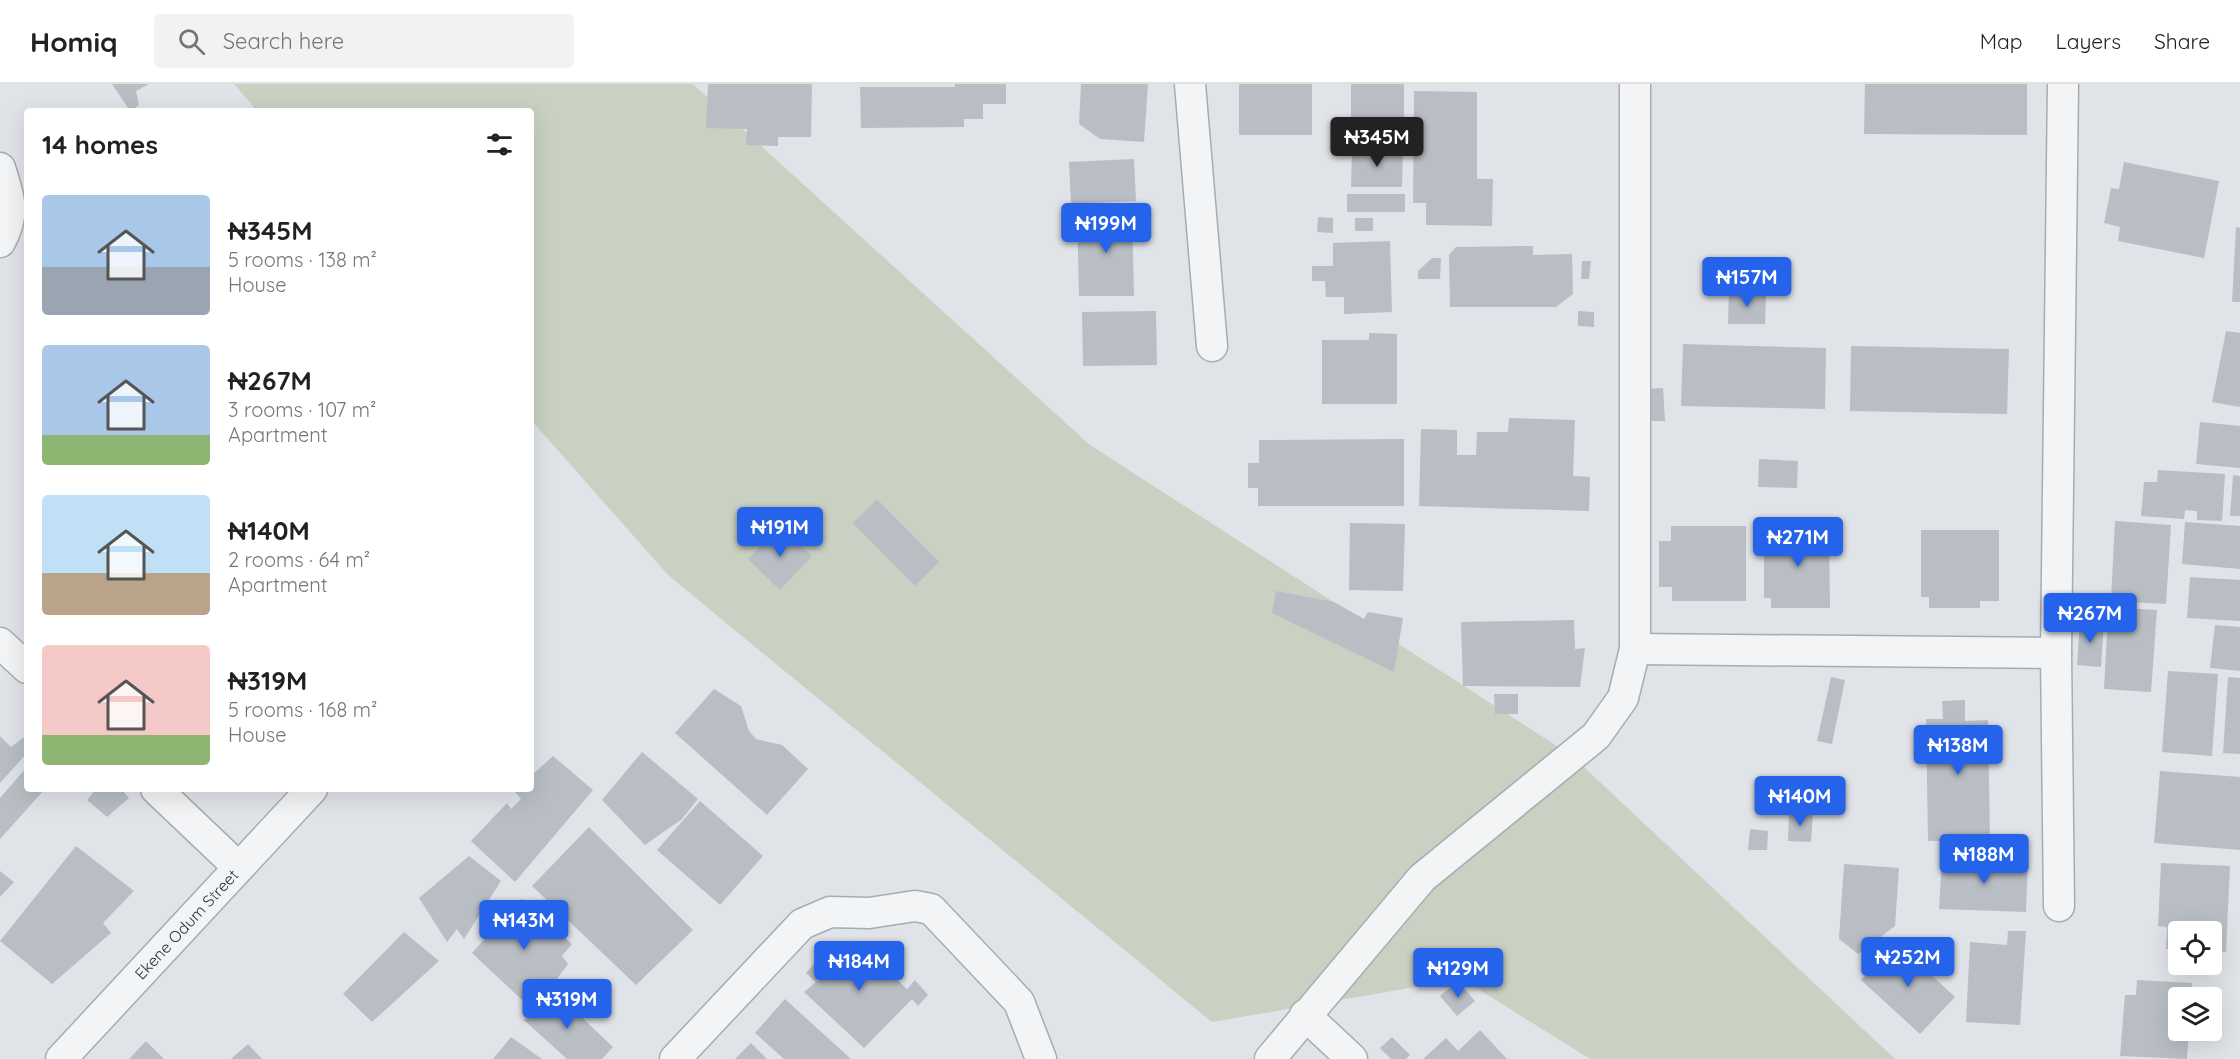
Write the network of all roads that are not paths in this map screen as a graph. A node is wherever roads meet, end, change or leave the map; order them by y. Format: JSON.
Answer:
{"nodes":[{"id":1,"x":1190,"y":84,"type":"edge"},
{"id":2,"x":1635,"y":84,"type":"edge"},
{"id":3,"x":2063,"y":84,"type":"edge"},
{"id":4,"x":0,"y":168,"type":"edge"},
{"id":5,"x":12,"y":228,"type":"edge"},
{"id":6,"x":1212,"y":346,"type":"dead end"},
{"id":7,"x":0,"y":643,"type":"edge"},
{"id":8,"x":1635,"y":649,"type":"junction"},
{"id":9,"x":2056,"y":653,"type":"junction"},
{"id":10,"x":24,"y":665,"type":"edge"},
{"id":11,"x":159,"y":792,"type":"edge"},
{"id":12,"x":309,"y":792,"type":"edge"},
{"id":13,"x":238,"y":867,"type":"junction"},
{"id":14,"x":2059,"y":906,"type":"dead end"},
{"id":15,"x":1305,"y":1015,"type":"junction"},
{"id":16,"x":61,"y":1059,"type":"edge"},
{"id":17,"x":675,"y":1059,"type":"edge"},
{"id":18,"x":1041,"y":1059,"type":"edge"},
{"id":19,"x":1270,"y":1059,"type":"edge"},
{"id":20,"x":1352,"y":1059,"type":"edge"}],
"edges":[{"from":1,"to":6,"type":"street"},
{"from":2,"to":8,"type":"street"},
{"from":3,"to":9,"type":"street"},
{"from":4,"to":5,"type":"street"},
{"from":7,"to":10,"type":"street"},
{"from":8,"to":9,"type":"street"},
{"from":8,"to":15,"type":"street"},
{"from":9,"to":14,"type":"street"},
{"from":11,"to":13,"type":"street"},
{"from":12,"to":13,"type":"street","name":"Ekene Odum Street"},
{"from":13,"to":16,"type":"street","name":"Ekene Odum Street"},
{"from":15,"to":19,"type":"street"},
{"from":15,"to":20,"type":"street"},
{"from":17,"to":18,"type":"street"}]}
